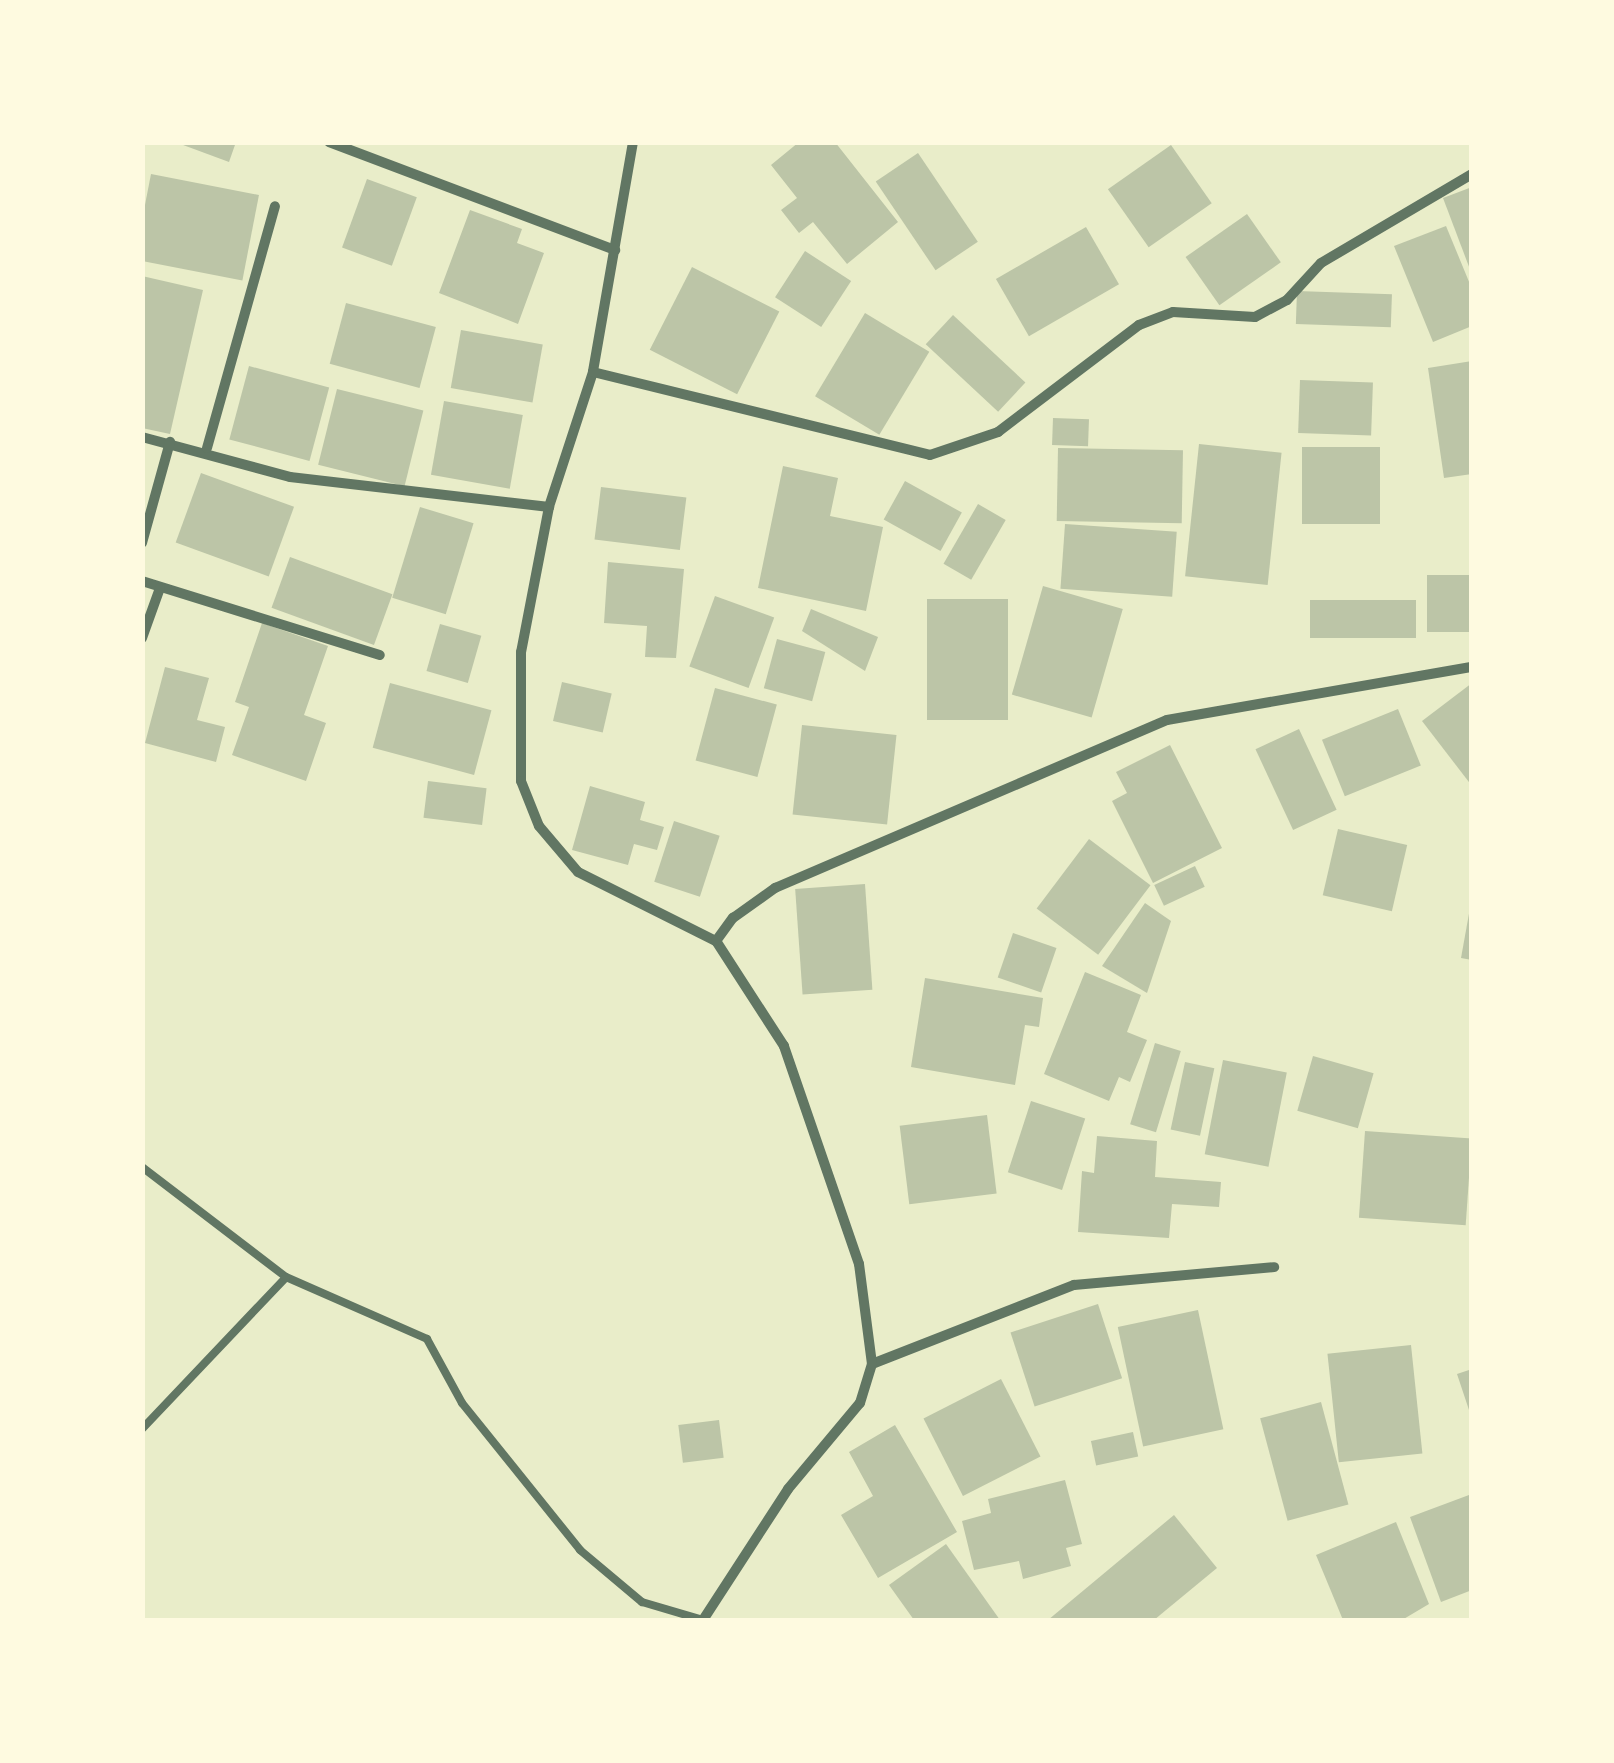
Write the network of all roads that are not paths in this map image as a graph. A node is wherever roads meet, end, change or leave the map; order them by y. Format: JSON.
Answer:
{"nodes":[{"id":1,"x":329,"y":142,"type":"edge"},
{"id":2,"x":633,"y":142,"type":"edge"},
{"id":3,"x":1472,"y":174,"type":"edge"},
{"id":4,"x":275,"y":206,"type":"dead end"},
{"id":5,"x":615,"y":250,"type":"junction"},
{"id":6,"x":592,"y":372,"type":"junction"},
{"id":7,"x":142,"y":437,"type":"edge"},
{"id":8,"x":170,"y":442,"type":"junction"},
{"id":9,"x":207,"y":448,"type":"junction"},
{"id":10,"x":549,"y":507,"type":"junction"},
{"id":11,"x":142,"y":542,"type":"edge"},
{"id":12,"x":142,"y":581,"type":"edge"},
{"id":13,"x":160,"y":588,"type":"junction"},
{"id":14,"x":142,"y":638,"type":"edge"},
{"id":15,"x":380,"y":655,"type":"dead end"},
{"id":16,"x":1472,"y":667,"type":"edge"},
{"id":17,"x":716,"y":941,"type":"junction"},
{"id":18,"x":142,"y":1168,"type":"edge"},
{"id":19,"x":1274,"y":1267,"type":"dead end"},
{"id":20,"x":286,"y":1277,"type":"junction"},
{"id":21,"x":872,"y":1364,"type":"junction"},
{"id":22,"x":142,"y":1428,"type":"edge"},
{"id":23,"x":703,"y":1620,"type":"edge"}],
"edges":[{"from":1,"to":5,"type":"street"},
{"from":2,"to":5,"type":"street"},
{"from":3,"to":6,"type":"street"},
{"from":4,"to":9,"type":"street"},
{"from":5,"to":6,"type":"street"},
{"from":6,"to":10,"type":"street"},
{"from":7,"to":8,"type":"street"},
{"from":8,"to":9,"type":"street"},
{"from":8,"to":11,"type":"street"},
{"from":9,"to":10,"type":"street"},
{"from":10,"to":17,"type":"street"},
{"from":12,"to":13,"type":"street"},
{"from":13,"to":14,"type":"street"},
{"from":13,"to":15,"type":"street"},
{"from":16,"to":17,"type":"street"},
{"from":17,"to":21,"type":"street"},
{"from":18,"to":20,"type":"lane"},
{"from":19,"to":21,"type":"street"},
{"from":20,"to":22,"type":"lane"},
{"from":20,"to":23,"type":"lane"},
{"from":21,"to":23,"type":"street"}]}
